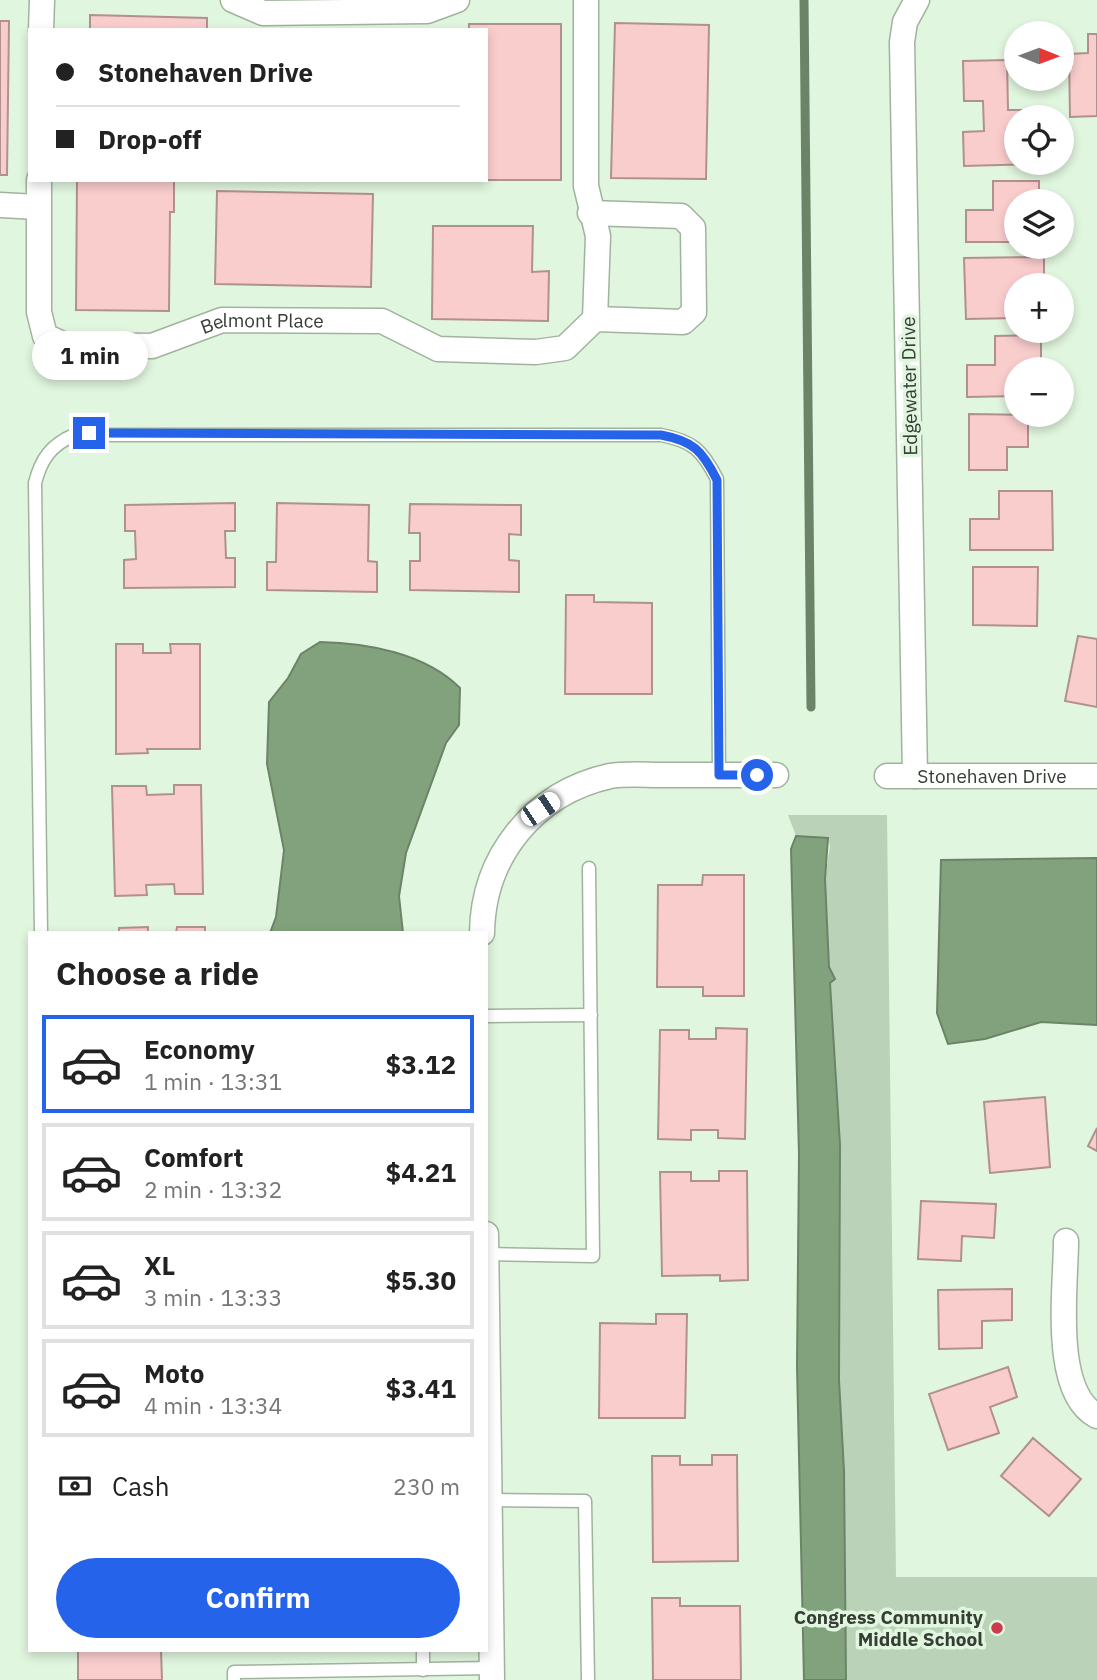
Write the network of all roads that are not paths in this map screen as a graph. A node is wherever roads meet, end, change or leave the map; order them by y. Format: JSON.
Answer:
{"nodes":[{"id":1,"x":42,"y":0,"type":"edge"},
{"id":2,"x":233,"y":0,"type":"edge"},
{"id":3,"x":457,"y":0,"type":"edge"},
{"id":4,"x":586,"y":0,"type":"edge"},
{"id":5,"x":917,"y":0,"type":"edge"},
{"id":6,"x":41,"y":28,"type":"edge"},
{"id":7,"x":39,"y":182,"type":"edge"},
{"id":8,"x":0,"y":205,"type":"edge"},
{"id":9,"x":38,"y":206,"type":"junction"},
{"id":10,"x":590,"y":213,"type":"junction"},
{"id":11,"x":595,"y":319,"type":"junction"},
{"id":12,"x":719,"y":775,"type":"junction"},
{"id":13,"x":775,"y":775,"type":"dead end"},
{"id":14,"x":887,"y":776,"type":"dead end"},
{"id":15,"x":915,"y":776,"type":"junction"},
{"id":16,"x":1097,"y":776,"type":"edge"},
{"id":17,"x":589,"y":867,"type":"dead end"},
{"id":18,"x":41,"y":931,"type":"edge"},
{"id":19,"x":482,"y":931,"type":"edge"},
{"id":20,"x":591,"y":1015,"type":"junction"},
{"id":21,"x":488,"y":1016,"type":"edge"},
{"id":22,"x":1066,"y":1241,"type":"dead end"},
{"id":23,"x":488,"y":1254,"type":"edge"},
{"id":24,"x":488,"y":1377,"type":"edge"},
{"id":25,"x":1097,"y":1416,"type":"edge"},
{"id":26,"x":489,"y":1500,"type":"junction"},
{"id":27,"x":423,"y":1652,"type":"edge"},
{"id":28,"x":423,"y":1670,"type":"junction"},
{"id":29,"x":492,"y":1674,"type":"edge"},
{"id":30,"x":234,"y":1680,"type":"edge"},
{"id":31,"x":587,"y":1680,"type":"edge"}],
"edges":[{"from":1,"to":6,"type":"street"},
{"from":2,"to":3,"type":"street"},
{"from":4,"to":10,"type":"street"},
{"from":5,"to":15,"type":"street","name":"Edgewater Drive"},
{"from":7,"to":9,"type":"street","name":"Belmont Place"},
{"from":8,"to":9,"type":"street"},
{"from":9,"to":11,"type":"street","name":"Belmont Place"},
{"from":10,"to":11,"type":"street"},
{"from":10,"to":11,"type":"street"},
{"from":12,"to":13,"type":"street"},
{"from":12,"to":18,"type":"lane"},
{"from":12,"to":19,"type":"street"},
{"from":14,"to":15,"type":"street","name":"Stonehaven Drive"},
{"from":15,"to":16,"type":"street","name":"Stonehaven Drive"},
{"from":17,"to":20,"type":"lane"},
{"from":20,"to":21,"type":"lane"},
{"from":20,"to":23,"type":"lane"},
{"from":22,"to":25,"type":"street"},
{"from":24,"to":26,"type":"street"},
{"from":26,"to":29,"type":"street"},
{"from":26,"to":31,"type":"lane"},
{"from":27,"to":28,"type":"lane"},
{"from":28,"to":29,"type":"lane"},
{"from":28,"to":30,"type":"lane"}]}
